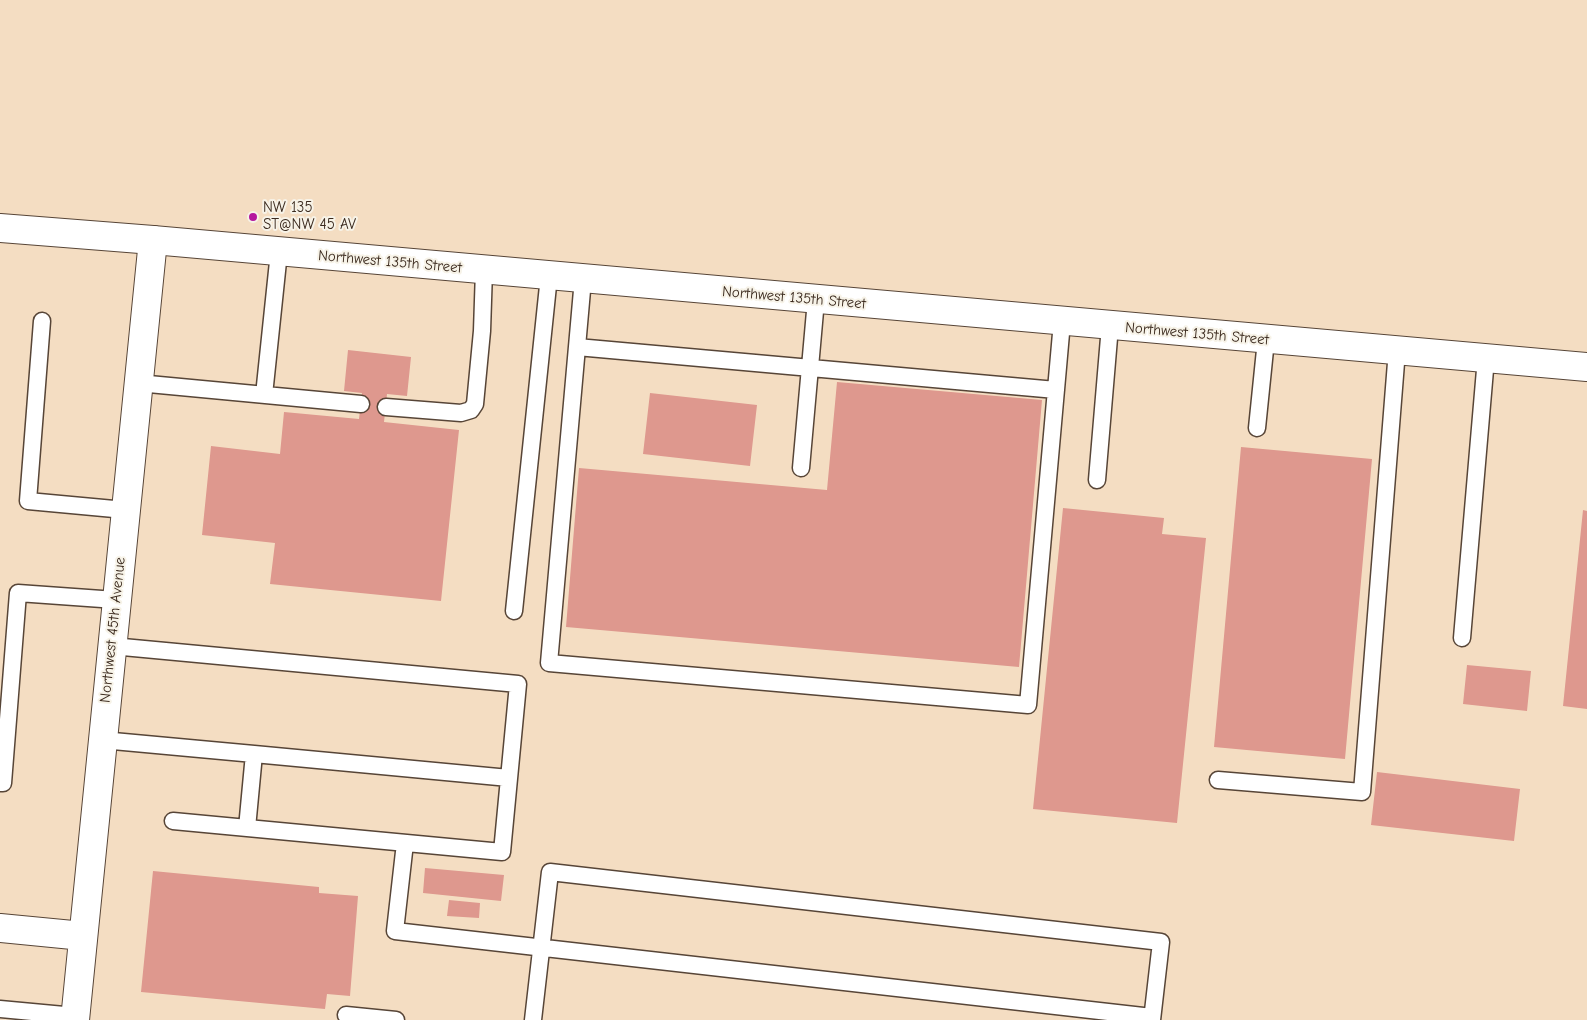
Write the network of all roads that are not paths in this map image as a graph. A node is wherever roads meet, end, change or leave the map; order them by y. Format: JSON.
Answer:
{"nodes":[{"id":1,"x":0,"y":228,"type":"edge"},
{"id":2,"x":154,"y":240,"type":"junction"},
{"id":3,"x":279,"y":252,"type":"junction"},
{"id":4,"x":484,"y":270,"type":"junction"},
{"id":5,"x":549,"y":276,"type":"junction"},
{"id":6,"x":583,"y":279,"type":"junction"},
{"id":7,"x":816,"y":300,"type":"junction"},
{"id":8,"x":42,"y":321,"type":"dead end"},
{"id":9,"x":1062,"y":322,"type":"junction"},
{"id":10,"x":1110,"y":326,"type":"junction"},
{"id":11,"x":1266,"y":340,"type":"junction"},
{"id":12,"x":577,"y":347,"type":"junction"},
{"id":13,"x":1396,"y":350,"type":"junction"},
{"id":14,"x":1486,"y":358,"type":"junction"},
{"id":15,"x":1587,"y":367,"type":"edge"},
{"id":16,"x":810,"y":368,"type":"junction"},
{"id":17,"x":138,"y":383,"type":"junction"},
{"id":18,"x":1056,"y":390,"type":"junction"},
{"id":19,"x":264,"y":395,"type":"junction"},
{"id":20,"x":361,"y":404,"type":"dead end"},
{"id":21,"x":386,"y":406,"type":"dead end"},
{"id":22,"x":1257,"y":428,"type":"dead end"},
{"id":23,"x":801,"y":468,"type":"dead end"},
{"id":24,"x":1097,"y":480,"type":"dead end"},
{"id":25,"x":126,"y":510,"type":"junction"},
{"id":26,"x":116,"y":600,"type":"junction"},
{"id":27,"x":514,"y":611,"type":"dead end"},
{"id":28,"x":1462,"y":638,"type":"dead end"},
{"id":29,"x":112,"y":646,"type":"junction"},
{"id":30,"x":102,"y":740,"type":"junction"},
{"id":31,"x":254,"y":754,"type":"junction"},
{"id":32,"x":509,"y":778,"type":"junction"},
{"id":33,"x":1218,"y":780,"type":"dead end"},
{"id":34,"x":0,"y":783,"type":"edge"},
{"id":35,"x":173,"y":821,"type":"dead end"},
{"id":36,"x":247,"y":828,"type":"junction"},
{"id":37,"x":405,"y":843,"type":"junction"},
{"id":38,"x":0,"y":928,"type":"edge"},
{"id":39,"x":83,"y":936,"type":"junction"},
{"id":40,"x":541,"y":948,"type":"junction"},
{"id":41,"x":0,"y":1009,"type":"edge"},
{"id":42,"x":346,"y":1015,"type":"dead end"},
{"id":43,"x":75,"y":1018,"type":"edge"},
{"id":44,"x":1152,"y":1019,"type":"edge"},
{"id":45,"x":396,"y":1020,"type":"edge"},
{"id":46,"x":533,"y":1020,"type":"edge"}],
"edges":[{"from":1,"to":2,"type":"main road","name":"Northwest 135th Street"},
{"from":2,"to":3,"type":"main road","name":"Northwest 135th Street"},
{"from":2,"to":17,"type":"main road","name":"Northwest 45th Avenue"},
{"from":3,"to":4,"type":"main road","name":"Northwest 135th Street"},
{"from":3,"to":19,"type":"lane"},
{"from":4,"to":5,"type":"main road","name":"Northwest 135th Street"},
{"from":4,"to":21,"type":"lane"},
{"from":5,"to":6,"type":"main road","name":"Northwest 135th Street"},
{"from":5,"to":27,"type":"lane"},
{"from":6,"to":7,"type":"main road","name":"Northwest 135th Street"},
{"from":6,"to":12,"type":"lane"},
{"from":7,"to":9,"type":"main road","name":"Northwest 135th Street"},
{"from":7,"to":16,"type":"lane"},
{"from":8,"to":25,"type":"lane"},
{"from":9,"to":10,"type":"main road","name":"Northwest 135th Street"},
{"from":9,"to":18,"type":"lane"},
{"from":10,"to":11,"type":"main road","name":"Northwest 135th Street"},
{"from":10,"to":24,"type":"lane"},
{"from":11,"to":13,"type":"main road","name":"Northwest 135th Street"},
{"from":11,"to":22,"type":"lane"},
{"from":12,"to":16,"type":"lane"},
{"from":12,"to":18,"type":"lane"},
{"from":13,"to":14,"type":"main road","name":"Northwest 135th Street"},
{"from":13,"to":33,"type":"lane"},
{"from":14,"to":15,"type":"main road","name":"Northwest 135th Street"},
{"from":14,"to":28,"type":"lane"},
{"from":16,"to":18,"type":"lane"},
{"from":16,"to":23,"type":"lane"},
{"from":17,"to":19,"type":"lane"},
{"from":17,"to":25,"type":"main road","name":"Northwest 45th Avenue"},
{"from":19,"to":20,"type":"lane"},
{"from":25,"to":26,"type":"main road","name":"Northwest 45th Avenue"},
{"from":26,"to":29,"type":"main road","name":"Northwest 45th Avenue"},
{"from":26,"to":34,"type":"lane"},
{"from":29,"to":30,"type":"main road","name":"Northwest 45th Avenue"},
{"from":29,"to":32,"type":"lane"},
{"from":30,"to":31,"type":"lane"},
{"from":30,"to":39,"type":"main road","name":"Northwest 45th Avenue"},
{"from":31,"to":32,"type":"lane"},
{"from":31,"to":36,"type":"lane"},
{"from":32,"to":37,"type":"lane"},
{"from":35,"to":36,"type":"lane"},
{"from":36,"to":37,"type":"lane"},
{"from":37,"to":40,"type":"lane"},
{"from":38,"to":39,"type":"main road"},
{"from":39,"to":43,"type":"main road","name":"Northwest 45th Avenue"},
{"from":40,"to":44,"type":"lane"},
{"from":40,"to":44,"type":"lane"},
{"from":40,"to":46,"type":"lane"},
{"from":41,"to":43,"type":"lane"},
{"from":42,"to":45,"type":"lane"}]}
